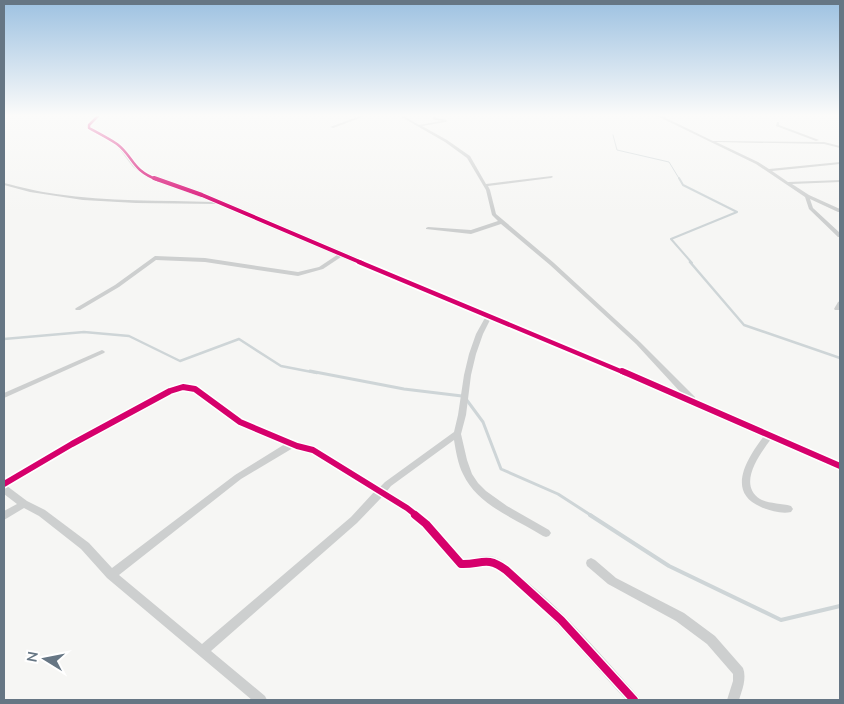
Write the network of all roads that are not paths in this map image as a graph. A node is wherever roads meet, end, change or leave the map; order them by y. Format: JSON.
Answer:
{"nodes":[{"id":1,"x":120,"y":148,"type":"edge"},
{"id":2,"x":456,"y":148,"type":"edge"},
{"id":3,"x":724,"y":148,"type":"edge"},
{"id":4,"x":840,"y":163,"type":"edge"},
{"id":5,"x":771,"y":170,"type":"junction"},
{"id":6,"x":550,"y":177,"type":"dead end"},
{"id":7,"x":840,"y":181,"type":"edge"},
{"id":8,"x":788,"y":183,"type":"junction"},
{"id":9,"x":4,"y":184,"type":"edge"},
{"id":10,"x":486,"y":185,"type":"junction"},
{"id":11,"x":807,"y":196,"type":"junction"},
{"id":12,"x":220,"y":204,"type":"junction"},
{"id":13,"x":840,"y":211,"type":"edge"},
{"id":14,"x":501,"y":222,"type":"junction"},
{"id":15,"x":428,"y":228,"type":"dead end"},
{"id":16,"x":840,"y":236,"type":"edge"},
{"id":17,"x":341,"y":255,"type":"junction"},
{"id":18,"x":78,"y":309,"type":"dead end"},
{"id":19,"x":490,"y":315,"type":"junction"},
{"id":20,"x":102,"y":352,"type":"dead end"},
{"id":21,"x":4,"y":396,"type":"edge"},
{"id":22,"x":694,"y":402,"type":"junction"},
{"id":23,"x":457,"y":434,"type":"junction"},
{"id":24,"x":769,"y":436,"type":"junction"},
{"id":25,"x":292,"y":444,"type":"junction"},
{"id":26,"x":840,"y":466,"type":"edge"},
{"id":27,"x":4,"y":484,"type":"edge"},
{"id":28,"x":4,"y":489,"type":"edge"},
{"id":29,"x":379,"y":492,"type":"junction"},
{"id":30,"x":24,"y":504,"type":"junction"},
{"id":31,"x":788,"y":509,"type":"dead end"},
{"id":32,"x":4,"y":516,"type":"edge"},
{"id":33,"x":546,"y":534,"type":"dead end"},
{"id":34,"x":591,"y":563,"type":"dead end"},
{"id":35,"x":112,"y":575,"type":"junction"},
{"id":36,"x":204,"y":650,"type":"junction"},
{"id":37,"x":262,"y":700,"type":"edge"},
{"id":38,"x":634,"y":700,"type":"edge"},
{"id":39,"x":733,"y":700,"type":"edge"}],
"edges":[{"from":1,"to":12,"type":"street"},
{"from":2,"to":10,"type":"street"},
{"from":3,"to":5,"type":"street"},
{"from":4,"to":5,"type":"street"},
{"from":5,"to":8,"type":"street"},
{"from":6,"to":10,"type":"street"},
{"from":7,"to":8,"type":"street"},
{"from":8,"to":11,"type":"street"},
{"from":9,"to":12,"type":"street"},
{"from":10,"to":14,"type":"street"},
{"from":11,"to":13,"type":"street"},
{"from":11,"to":16,"type":"street"},
{"from":12,"to":17,"type":"street"},
{"from":14,"to":15,"type":"street"},
{"from":14,"to":22,"type":"street"},
{"from":17,"to":18,"type":"street"},
{"from":17,"to":19,"type":"street"},
{"from":19,"to":22,"type":"street"},
{"from":19,"to":23,"type":"street"},
{"from":20,"to":21,"type":"street"},
{"from":22,"to":24,"type":"street"},
{"from":23,"to":29,"type":"street"},
{"from":23,"to":33,"type":"street"},
{"from":24,"to":26,"type":"street"},
{"from":24,"to":31,"type":"street"},
{"from":25,"to":27,"type":"street"},
{"from":25,"to":29,"type":"street"},
{"from":25,"to":35,"type":"street"},
{"from":28,"to":30,"type":"street"},
{"from":29,"to":36,"type":"street"},
{"from":29,"to":38,"type":"street"},
{"from":30,"to":32,"type":"street"},
{"from":30,"to":35,"type":"street"},
{"from":34,"to":39,"type":"street"},
{"from":35,"to":36,"type":"street"},
{"from":36,"to":37,"type":"street"}]}
